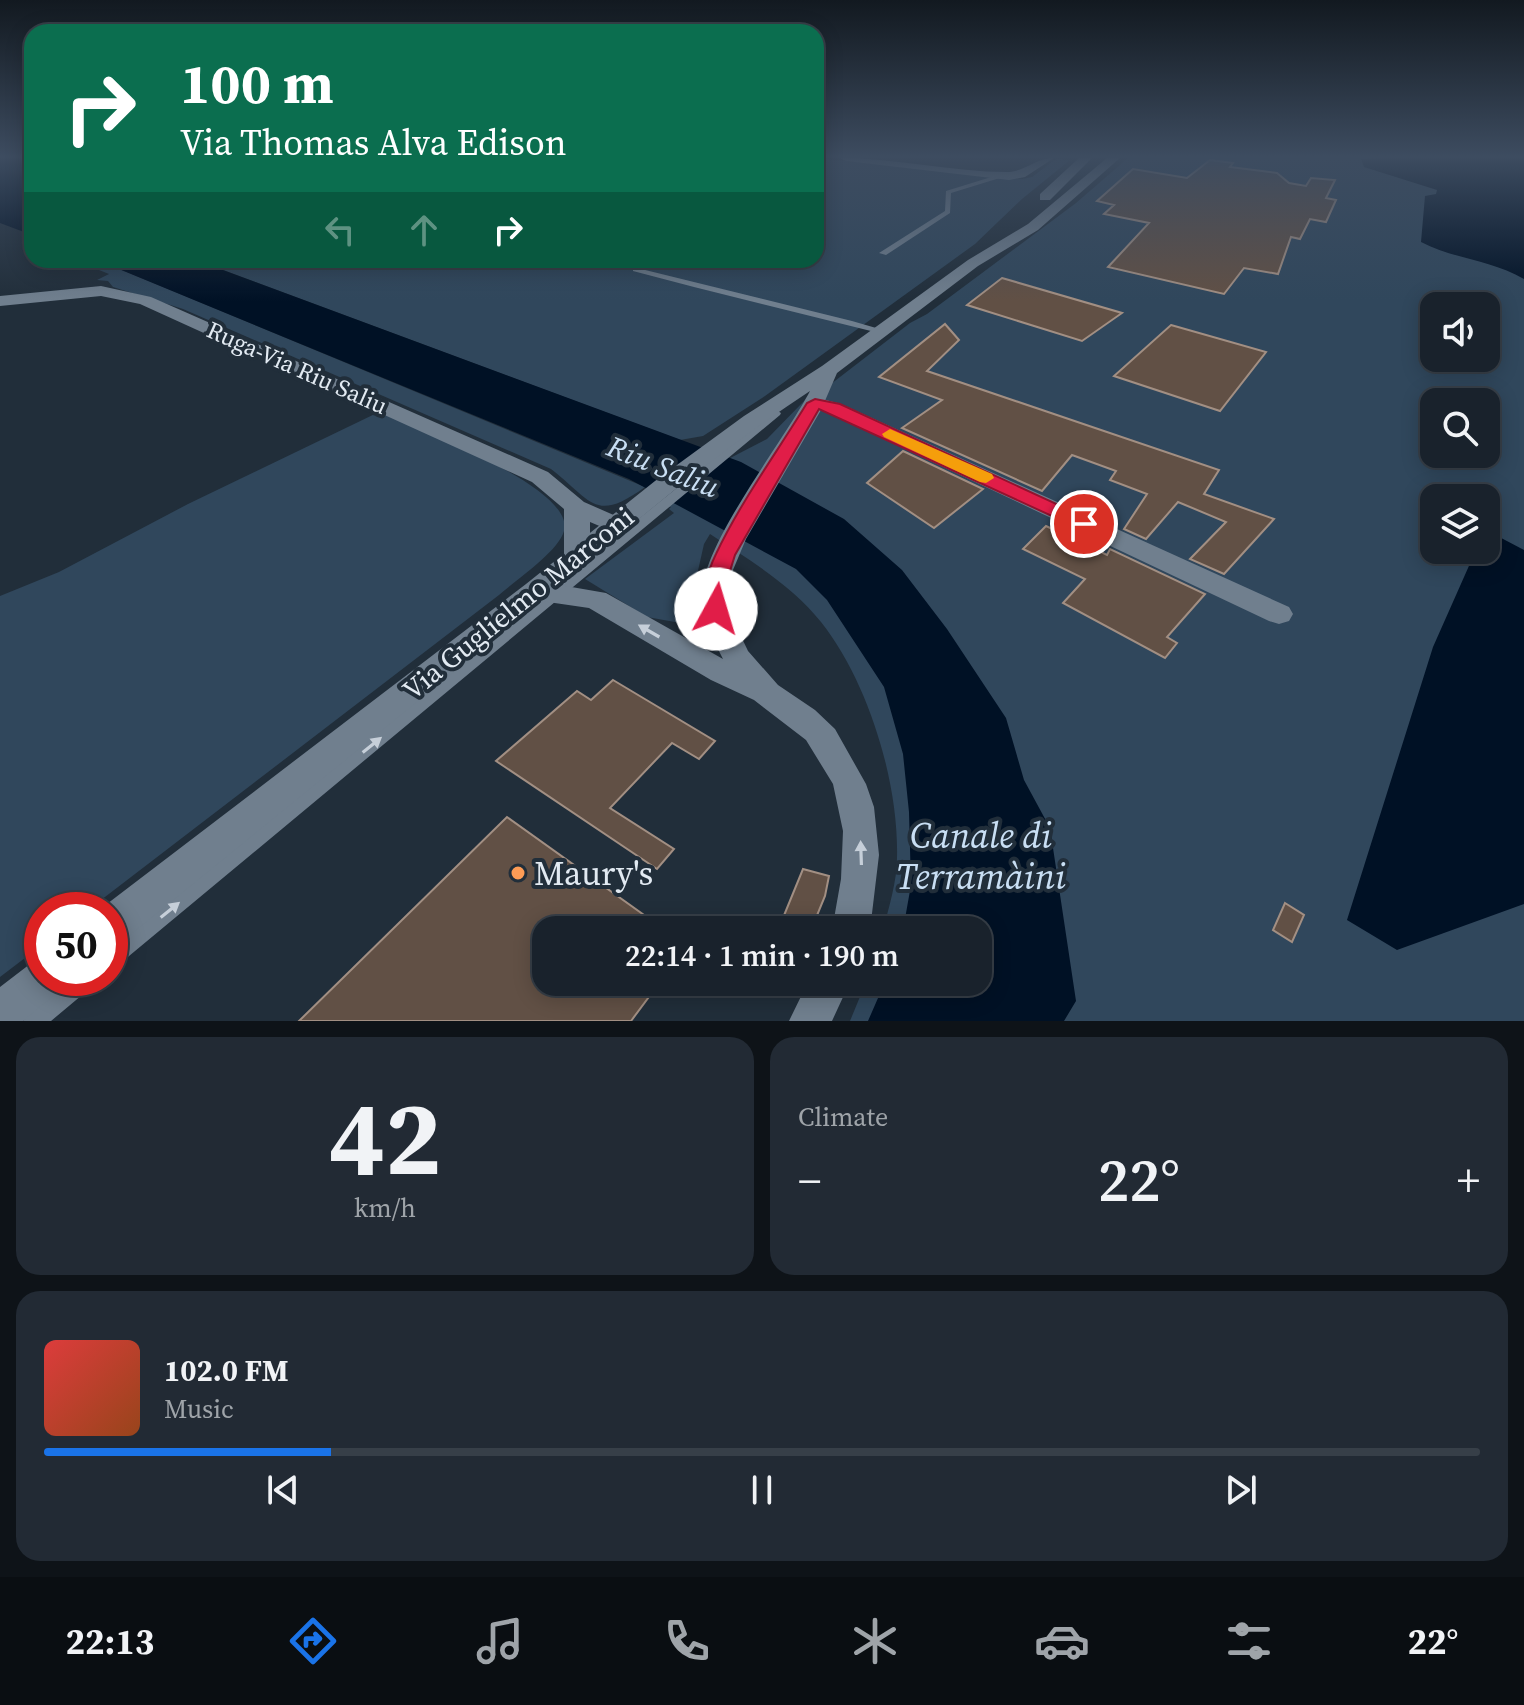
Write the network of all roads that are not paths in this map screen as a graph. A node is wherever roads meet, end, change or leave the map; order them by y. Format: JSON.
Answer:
{"nodes":[{"id":1,"x":948,"y":206,"type":"edge"},
{"id":2,"x":1036,"y":206,"type":"edge"},
{"id":3,"x":1059,"y":206,"type":"edge"},
{"id":4,"x":883,"y":253,"type":"dead end"},
{"id":5,"x":973,"y":263,"type":"junction"},
{"id":6,"x":636,"y":269,"type":"dead end"},
{"id":7,"x":0,"y":301,"type":"edge"},
{"id":8,"x":879,"y":330,"type":"junction"},
{"id":9,"x":829,"y":370,"type":"junction"},
{"id":10,"x":815,"y":403,"type":"junction"},
{"id":11,"x":576,"y":507,"type":"junction"},
{"id":12,"x":630,"y":519,"type":"junction"},
{"id":13,"x":577,"y":557,"type":"junction"},
{"id":14,"x":547,"y":593,"type":"junction"},
{"id":15,"x":1279,"y":614,"type":"dead end"},
{"id":16,"x":767,"y":693,"type":"junction"},
{"id":17,"x":128,"y":912,"type":"edge"},
{"id":18,"x":854,"y":916,"type":"edge"},
{"id":19,"x":128,"y":944,"type":"edge"},
{"id":20,"x":24,"y":994,"type":"edge"},
{"id":21,"x":65,"y":996,"type":"edge"},
{"id":22,"x":823,"y":996,"type":"edge"},
{"id":23,"x":0,"y":1013,"type":"edge"},
{"id":24,"x":34,"y":1021,"type":"edge"},
{"id":25,"x":810,"y":1021,"type":"edge"}],
"edges":[{"from":1,"to":4,"type":"lane"},
{"from":2,"to":5,"type":"main road","name":"Via Guglielmo Marconi"},
{"from":3,"to":5,"type":"main road","name":"Via Guglielmo Marconi"},
{"from":5,"to":8,"type":"main road","name":"Via Guglielmo Marconi"},
{"from":6,"to":8,"type":"lane"},
{"from":7,"to":11,"type":"main road","name":"Ruga-Via Riu Saliu"},
{"from":8,"to":9,"type":"main road","name":"Via Guglielmo Marconi"},
{"from":9,"to":10,"type":"main road"},
{"from":9,"to":12,"type":"main road","name":"Via Guglielmo Marconi"},
{"from":10,"to":15,"type":"main road"},
{"from":10,"to":16,"type":"main road"},
{"from":11,"to":12,"type":"main road","name":"Ruga-Via Riu Saliu"},
{"from":11,"to":13,"type":"main road"},
{"from":12,"to":13,"type":"main road","name":"Via Guglielmo Marconi"},
{"from":12,"to":14,"type":"lane"},
{"from":13,"to":14,"type":"main road","name":"Via Guglielmo Marconi"},
{"from":16,"to":14,"type":"main road","one_way":true},
{"from":14,"to":17,"type":"main road","name":"Via Guglielmo Marconi"},
{"from":19,"to":14,"type":"lane","one_way":true},
{"from":18,"to":16,"type":"main road","one_way":true},
{"from":20,"to":23,"type":"main road"},
{"from":21,"to":24,"type":"lane"},
{"from":22,"to":25,"type":"main road"}]}
